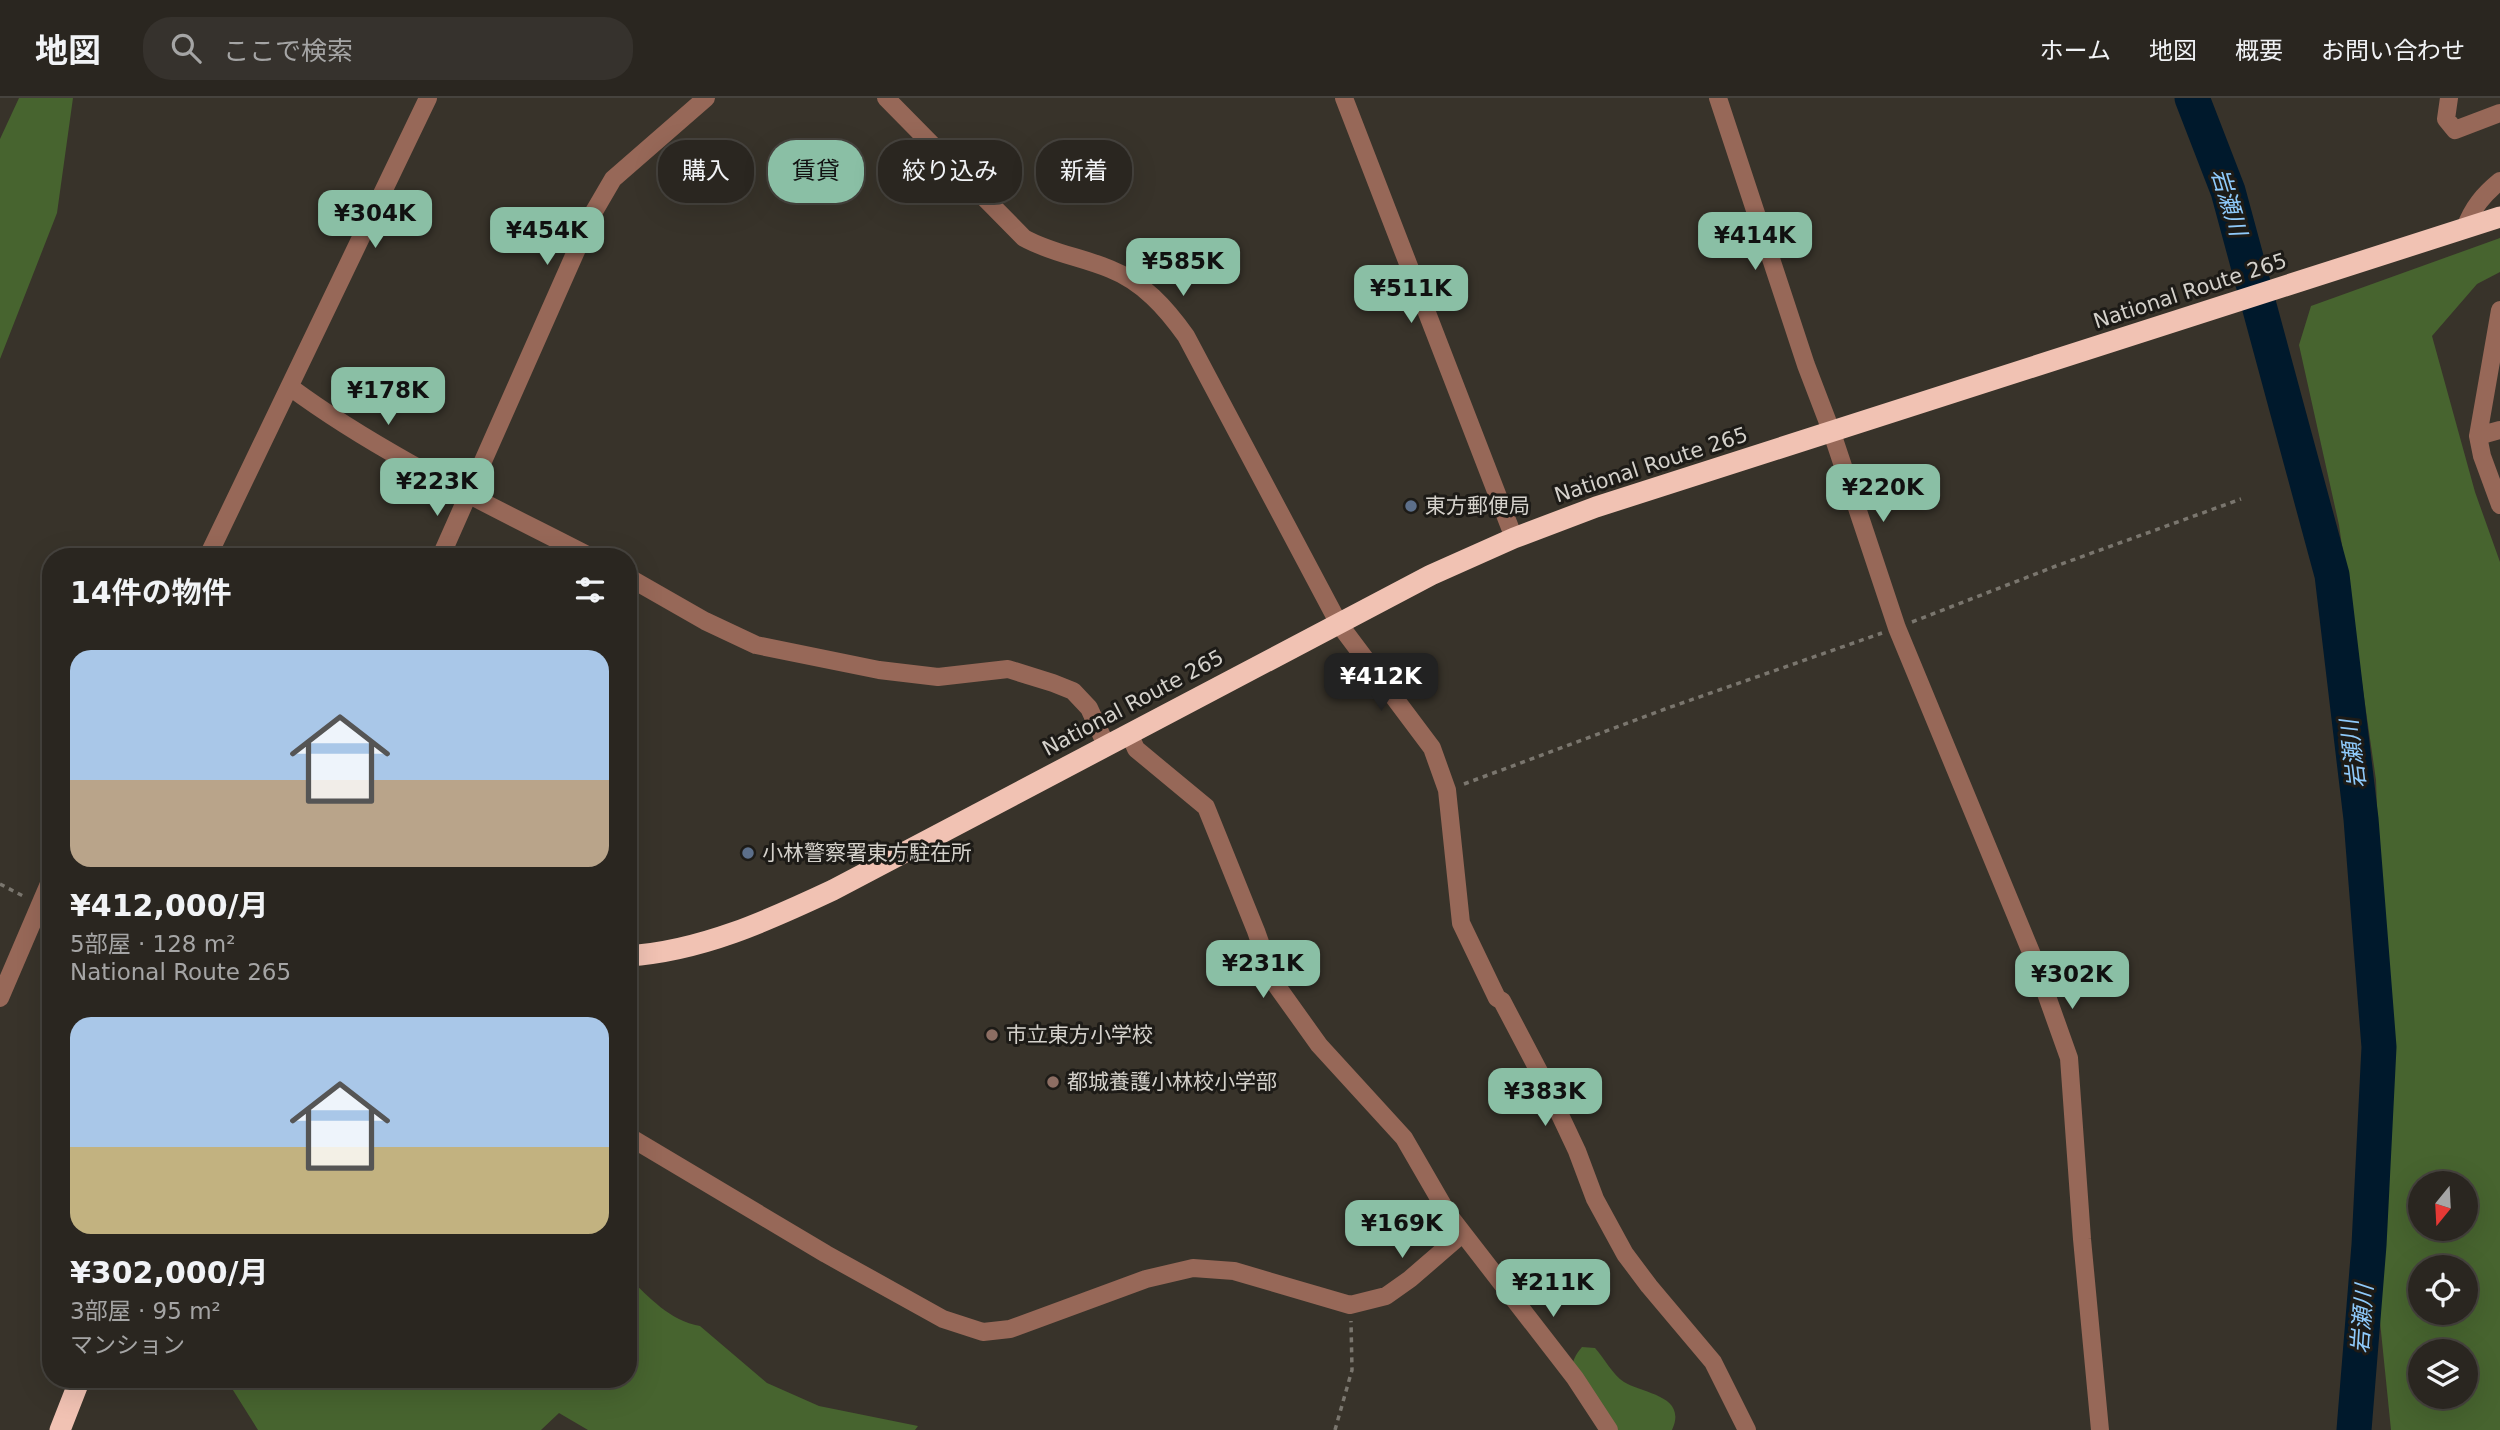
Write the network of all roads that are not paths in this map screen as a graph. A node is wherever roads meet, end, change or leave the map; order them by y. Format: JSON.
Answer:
{"nodes":[{"id":1,"x":428,"y":98,"type":"edge"},
{"id":2,"x":706,"y":98,"type":"edge"},
{"id":3,"x":886,"y":98,"type":"edge"},
{"id":4,"x":1344,"y":98,"type":"edge"},
{"id":5,"x":1718,"y":98,"type":"edge"},
{"id":6,"x":2449,"y":98,"type":"edge"},
{"id":7,"x":2500,"y":113,"type":"edge"},
{"id":8,"x":2500,"y":181,"type":"edge"},
{"id":9,"x":2500,"y":217,"type":"edge"},
{"id":10,"x":2465,"y":228,"type":"junction"},
{"id":11,"x":2500,"y":310,"type":"edge"},
{"id":12,"x":290,"y":387,"type":"junction"},
{"id":13,"x":2500,"y":430,"type":"edge"},
{"id":14,"x":1832,"y":433,"type":"junction"},
{"id":15,"x":2478,"y":436,"type":"junction"},
{"id":16,"x":468,"y":494,"type":"junction"},
{"id":17,"x":2500,"y":505,"type":"edge"},
{"id":18,"x":1514,"y":538,"type":"junction"},
{"id":19,"x":212,"y":548,"type":"edge"},
{"id":20,"x":444,"y":548,"type":"edge"},
{"id":21,"x":573,"y":548,"type":"edge"},
{"id":22,"x":637,"y":582,"type":"edge"},
{"id":23,"x":1339,"y":624,"type":"junction"},
{"id":24,"x":1129,"y":733,"type":"junction"},
{"id":25,"x":1105,"y":745,"type":"junction"},
{"id":26,"x":42,"y":911,"type":"edge"},
{"id":27,"x":637,"y":955,"type":"edge"},
{"id":28,"x":0,"y":998,"type":"edge"},
{"id":29,"x":637,"y":1141,"type":"edge"},
{"id":30,"x":1462,"y":1234,"type":"junction"},
{"id":31,"x":76,"y":1388,"type":"edge"},
{"id":32,"x":60,"y":1430,"type":"edge"},
{"id":33,"x":1609,"y":1430,"type":"edge"},
{"id":34,"x":1747,"y":1430,"type":"edge"},
{"id":35,"x":2100,"y":1430,"type":"edge"}],
"edges":[{"from":1,"to":12,"type":"street"},
{"from":2,"to":16,"type":"street"},
{"from":3,"to":23,"type":"street"},
{"from":4,"to":18,"type":"street"},
{"from":5,"to":14,"type":"street"},
{"from":6,"to":7,"type":"street"},
{"from":8,"to":10,"type":"street"},
{"from":9,"to":10,"type":"highway","name":"National Route 265"},
{"from":10,"to":14,"type":"highway","name":"National Route 265"},
{"from":11,"to":15,"type":"street"},
{"from":12,"to":16,"type":"street"},
{"from":12,"to":19,"type":"street"},
{"from":13,"to":15,"type":"street"},
{"from":14,"to":18,"type":"highway","name":"National Route 265"},
{"from":14,"to":35,"type":"street"},
{"from":15,"to":17,"type":"street"},
{"from":16,"to":20,"type":"street"},
{"from":16,"to":21,"type":"street"},
{"from":18,"to":23,"type":"highway","name":"National Route 265"},
{"from":22,"to":25,"type":"street"},
{"from":23,"to":24,"type":"highway","name":"National Route 265"},
{"from":23,"to":34,"type":"street"},
{"from":24,"to":25,"type":"highway","name":"National Route 265"},
{"from":24,"to":30,"type":"street"},
{"from":25,"to":27,"type":"highway","name":"National Route 265"},
{"from":26,"to":28,"type":"street"},
{"from":29,"to":30,"type":"street"},
{"from":30,"to":33,"type":"street"},
{"from":31,"to":32,"type":"highway"}]}
